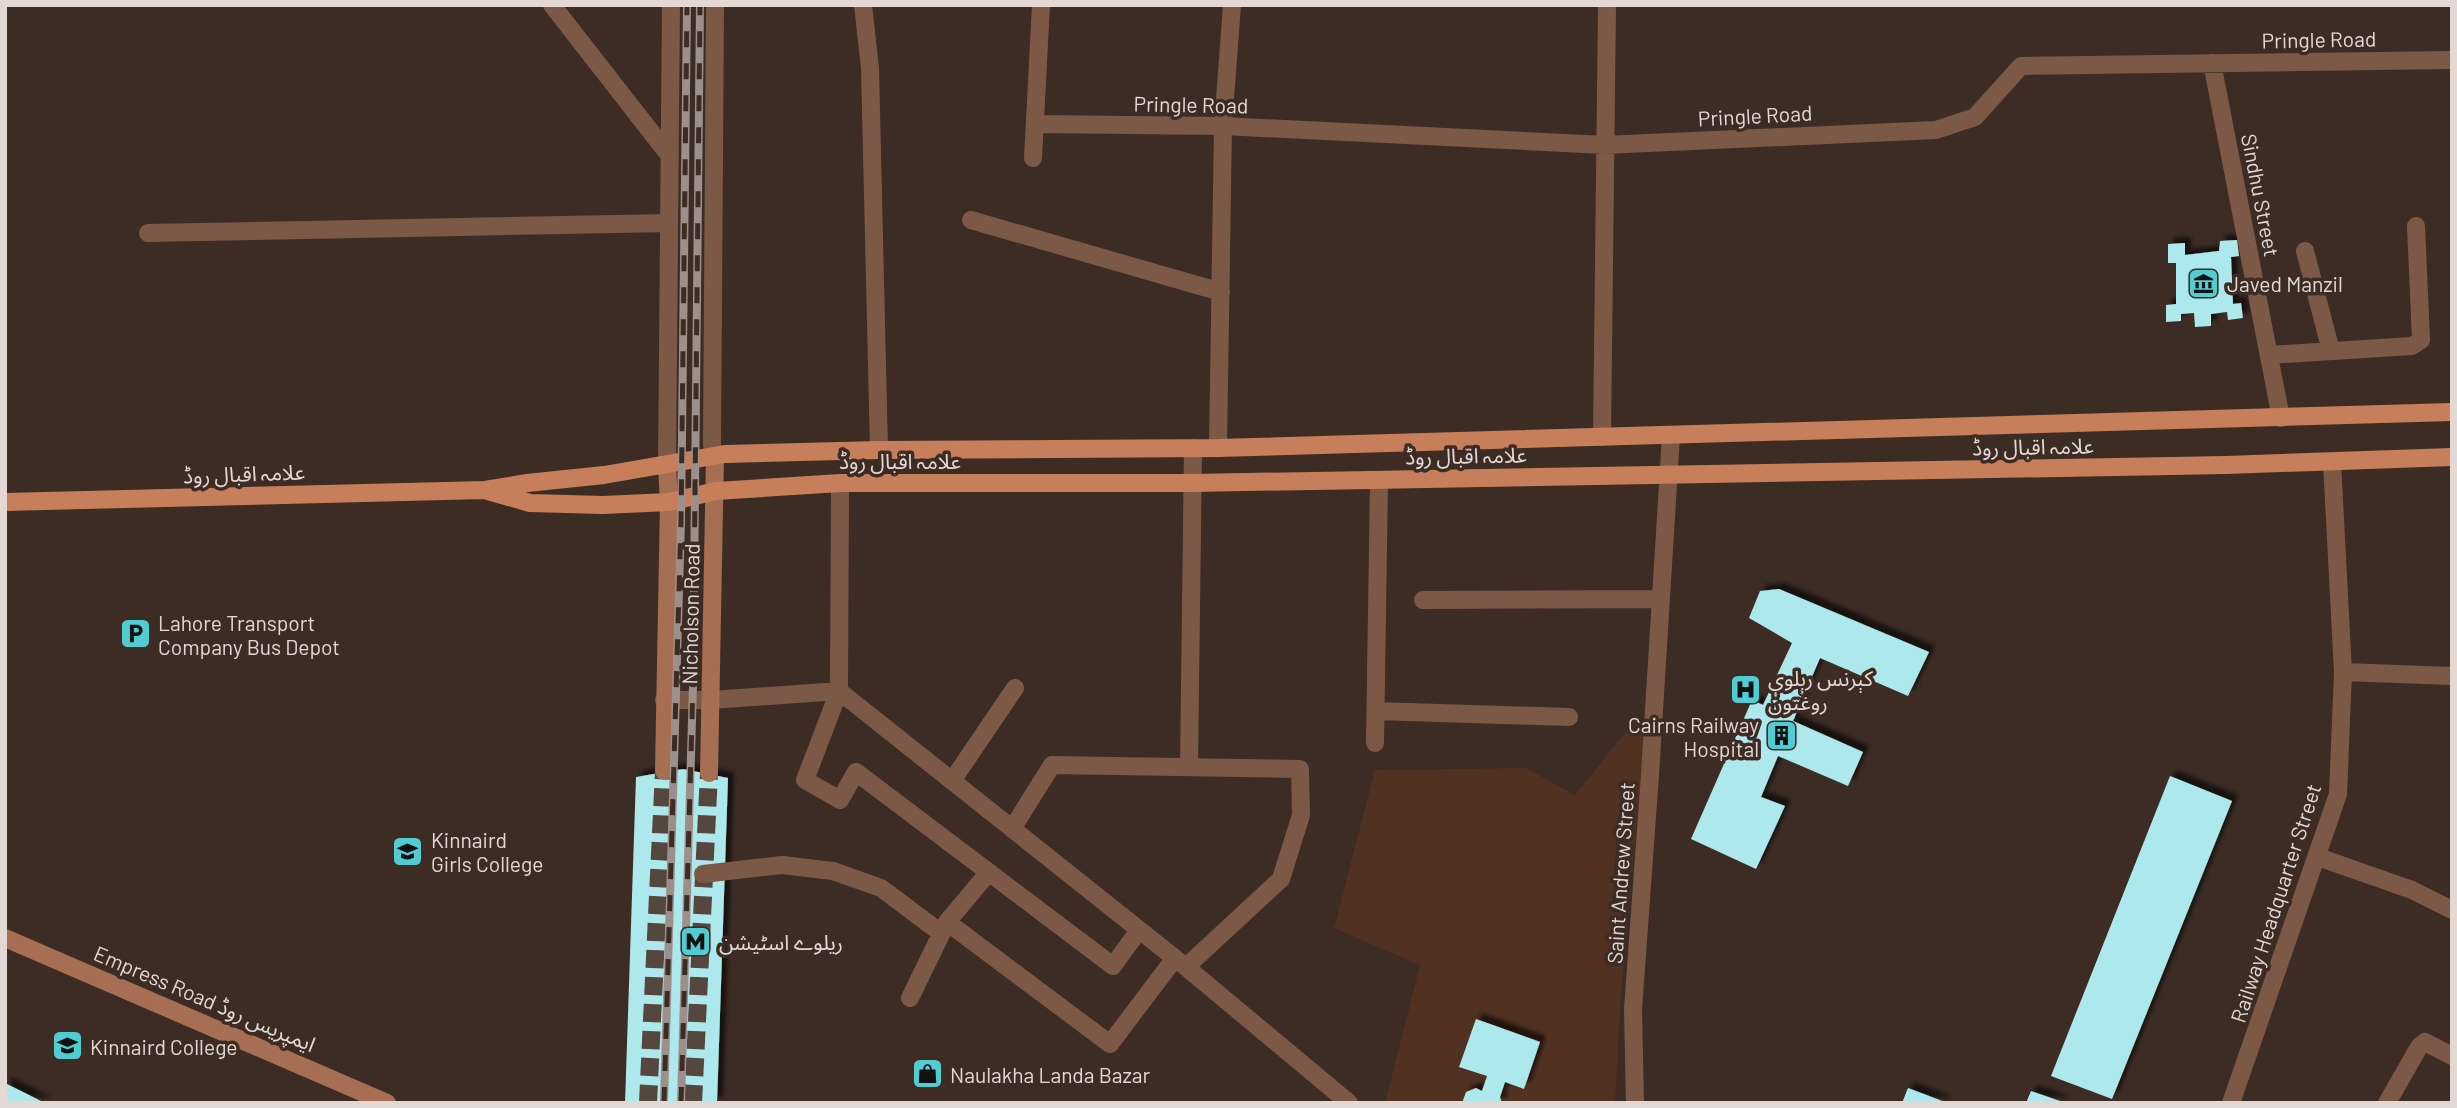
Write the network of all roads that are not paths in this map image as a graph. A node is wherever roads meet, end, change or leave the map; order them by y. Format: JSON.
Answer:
{"nodes":[{"id":1,"x":552,"y":5,"type":"edge"},
{"id":2,"x":671,"y":5,"type":"edge"},
{"id":3,"x":715,"y":5,"type":"edge"},
{"id":4,"x":863,"y":5,"type":"edge"},
{"id":5,"x":1041,"y":5,"type":"edge"},
{"id":6,"x":1232,"y":5,"type":"edge"},
{"id":7,"x":1607,"y":5,"type":"edge"},
{"id":8,"x":2452,"y":60,"type":"edge"},
{"id":9,"x":2211,"y":63,"type":"junction"},
{"id":10,"x":1037,"y":124,"type":"junction"},
{"id":11,"x":1223,"y":126,"type":"junction"},
{"id":12,"x":1604,"y":145,"type":"junction"},
{"id":13,"x":669,"y":155,"type":"junction"},
{"id":14,"x":1033,"y":158,"type":"dead end"},
{"id":15,"x":971,"y":220,"type":"dead end"},
{"id":16,"x":669,"y":223,"type":"junction"},
{"id":17,"x":2416,"y":226,"type":"dead end"},
{"id":18,"x":148,"y":233,"type":"dead end"},
{"id":19,"x":2305,"y":251,"type":"dead end"},
{"id":20,"x":1221,"y":292,"type":"junction"},
{"id":21,"x":2331,"y":351,"type":"junction"},
{"id":22,"x":2269,"y":355,"type":"junction"},
{"id":23,"x":2452,"y":412,"type":"edge"},
{"id":24,"x":2281,"y":418,"type":"junction"},
{"id":25,"x":1671,"y":436,"type":"junction"},
{"id":26,"x":1602,"y":437,"type":"junction"},
{"id":27,"x":1194,"y":448,"type":"junction"},
{"id":28,"x":1218,"y":448,"type":"junction"},
{"id":29,"x":879,"y":450,"type":"junction"},
{"id":30,"x":715,"y":456,"type":"junction"},
{"id":31,"x":2452,"y":457,"type":"edge"},
{"id":32,"x":2332,"y":462,"type":"junction"},
{"id":33,"x":667,"y":465,"type":"junction"},
{"id":34,"x":1668,"y":475,"type":"junction"},
{"id":35,"x":1380,"y":480,"type":"junction"},
{"id":36,"x":839,"y":483,"type":"junction"},
{"id":37,"x":1192,"y":484,"type":"junction"},
{"id":38,"x":485,"y":490,"type":"junction"},
{"id":39,"x":716,"y":491,"type":"junction"},
{"id":40,"x":5,"y":502,"type":"edge"},
{"id":41,"x":669,"y":502,"type":"junction"},
{"id":42,"x":1661,"y":599,"type":"junction"},
{"id":43,"x":1423,"y":600,"type":"dead end"},
{"id":44,"x":2343,"y":672,"type":"junction"},
{"id":45,"x":2452,"y":676,"type":"edge"},
{"id":46,"x":1014,"y":688,"type":"dead end"},
{"id":47,"x":839,"y":691,"type":"junction"},
{"id":48,"x":711,"y":699,"type":"junction"},
{"id":49,"x":664,"y":700,"type":"junction"},
{"id":50,"x":1376,"y":711,"type":"junction"},
{"id":51,"x":1569,"y":717,"type":"dead end"},
{"id":52,"x":1376,"y":743,"type":"dead end"},
{"id":53,"x":1189,"y":767,"type":"junction"},
{"id":54,"x":664,"y":771,"type":"tunnel mouth"},
{"id":55,"x":709,"y":773,"type":"tunnel mouth"},
{"id":56,"x":952,"y":781,"type":"junction"},
{"id":57,"x":1012,"y":829,"type":"junction"},
{"id":58,"x":2318,"y":857,"type":"junction"},
{"id":59,"x":989,"y":873,"type":"junction"},
{"id":60,"x":703,"y":874,"type":"dead end"},
{"id":61,"x":2452,"y":910,"type":"edge"},
{"id":62,"x":944,"y":928,"type":"junction"},
{"id":63,"x":1139,"y":930,"type":"junction"},
{"id":64,"x":5,"y":938,"type":"edge"},
{"id":65,"x":1180,"y":963,"type":"junction"},
{"id":66,"x":910,"y":998,"type":"dead end"},
{"id":67,"x":2452,"y":1056,"type":"edge"},
{"id":68,"x":387,"y":1103,"type":"edge"},
{"id":69,"x":1349,"y":1103,"type":"edge"},
{"id":70,"x":1635,"y":1103,"type":"edge"},
{"id":71,"x":2231,"y":1103,"type":"edge"},
{"id":72,"x":2387,"y":1103,"type":"edge"}],
"edges":[{"from":1,"to":13,"type":"street"},
{"from":2,"to":13,"type":"street"},
{"from":3,"to":30,"type":"street"},
{"from":4,"to":29,"type":"street"},
{"from":5,"to":10,"type":"street"},
{"from":6,"to":11,"type":"street"},
{"from":7,"to":12,"type":"street"},
{"from":8,"to":9,"type":"street","name":"Pringle Road"},
{"from":9,"to":12,"type":"street","name":"Pringle Road"},
{"from":9,"to":22,"type":"street","name":"Sindhu Street"},
{"from":10,"to":11,"type":"street","name":"Pringle Road"},
{"from":10,"to":14,"type":"street"},
{"from":11,"to":12,"type":"street","name":"Pringle Road"},
{"from":11,"to":20,"type":"street"},
{"from":12,"to":26,"type":"street"},
{"from":13,"to":16,"type":"street"},
{"from":15,"to":20,"type":"street"},
{"from":16,"to":18,"type":"street"},
{"from":16,"to":33,"type":"street"},
{"from":17,"to":21,"type":"street"},
{"from":19,"to":21,"type":"street"},
{"from":20,"to":28,"type":"street"},
{"from":21,"to":22,"type":"street"},
{"from":22,"to":24,"type":"street","name":"Sindhu Street"},
{"from":23,"to":24,"type":"main road","name":"علامہ اقبال روڈ"},
{"from":24,"to":25,"type":"main road","name":"علامہ اقبال روڈ"},
{"from":25,"to":26,"type":"main road","name":"علامہ اقبال روڈ"},
{"from":25,"to":34,"type":"street","name":"Saint Andrew Street"},
{"from":26,"to":28,"type":"main road","name":"علامہ اقبال روڈ"},
{"from":27,"to":28,"type":"main road","name":"علامہ اقبال روڈ"},
{"from":27,"to":29,"type":"main road","name":"علامہ اقبال روڈ"},
{"from":27,"to":37,"type":"street"},
{"from":29,"to":30,"type":"main road","name":"علامہ اقبال روڈ"},
{"from":30,"to":33,"type":"main road","name":"علامہ اقبال روڈ"},
{"from":30,"to":39,"type":"main road","name":"Nicholson Road"},
{"from":31,"to":32,"type":"main road","name":"علامہ اقبال روڈ"},
{"from":32,"to":34,"type":"main road","name":"علامہ اقبال روڈ"},
{"from":32,"to":44,"type":"street","name":"Railway Headquarter Street"},
{"from":33,"to":38,"type":"main road","name":"علامہ اقبال روڈ"},
{"from":33,"to":41,"type":"main road","name":"Nicholson Road"},
{"from":34,"to":35,"type":"main road","name":"علامہ اقبال روڈ"},
{"from":34,"to":42,"type":"street","name":"Saint Andrew Street"},
{"from":35,"to":37,"type":"main road","name":"علامہ اقبال روڈ"},
{"from":35,"to":50,"type":"street"},
{"from":36,"to":37,"type":"main road","name":"علامہ اقبال روڈ"},
{"from":36,"to":39,"type":"main road","name":"علامہ اقبال روڈ"},
{"from":36,"to":47,"type":"street"},
{"from":37,"to":53,"type":"street"},
{"from":38,"to":40,"type":"main road","name":"علامہ اقبال روڈ"},
{"from":38,"to":41,"type":"main road","name":"علامہ اقبال روڈ"},
{"from":39,"to":41,"type":"main road","name":"علامہ اقبال روڈ"},
{"from":39,"to":48,"type":"main road","name":"Nicholson Road"},
{"from":41,"to":49,"type":"main road","name":"Nicholson Road"},
{"from":42,"to":43,"type":"street"},
{"from":42,"to":70,"type":"street","name":"Saint Andrew Street"},
{"from":44,"to":45,"type":"street"},
{"from":44,"to":58,"type":"street","name":"Railway Headquarter Street"},
{"from":46,"to":56,"type":"street"},
{"from":47,"to":48,"type":"street"},
{"from":47,"to":56,"type":"street"},
{"from":47,"to":59,"type":"street"},
{"from":48,"to":49,"type":"street"},
{"from":48,"to":55,"type":"main road","name":"Nicholson Road"},
{"from":49,"to":54,"type":"main road","name":"Nicholson Road"},
{"from":50,"to":51,"type":"street"},
{"from":50,"to":52,"type":"street"},
{"from":53,"to":57,"type":"street"},
{"from":53,"to":65,"type":"street"},
{"from":56,"to":57,"type":"street"},
{"from":57,"to":63,"type":"street"},
{"from":58,"to":61,"type":"street"},
{"from":58,"to":71,"type":"street","name":"Railway Headquarter Street"},
{"from":59,"to":62,"type":"street"},
{"from":59,"to":63,"type":"street"},
{"from":60,"to":62,"type":"street"},
{"from":62,"to":65,"type":"street"},
{"from":62,"to":66,"type":"street"},
{"from":63,"to":65,"type":"street"},
{"from":64,"to":68,"type":"main road","name":"Empress Road ایمپریس روڈ"},
{"from":65,"to":69,"type":"street"},
{"from":67,"to":72,"type":"street"}]}
